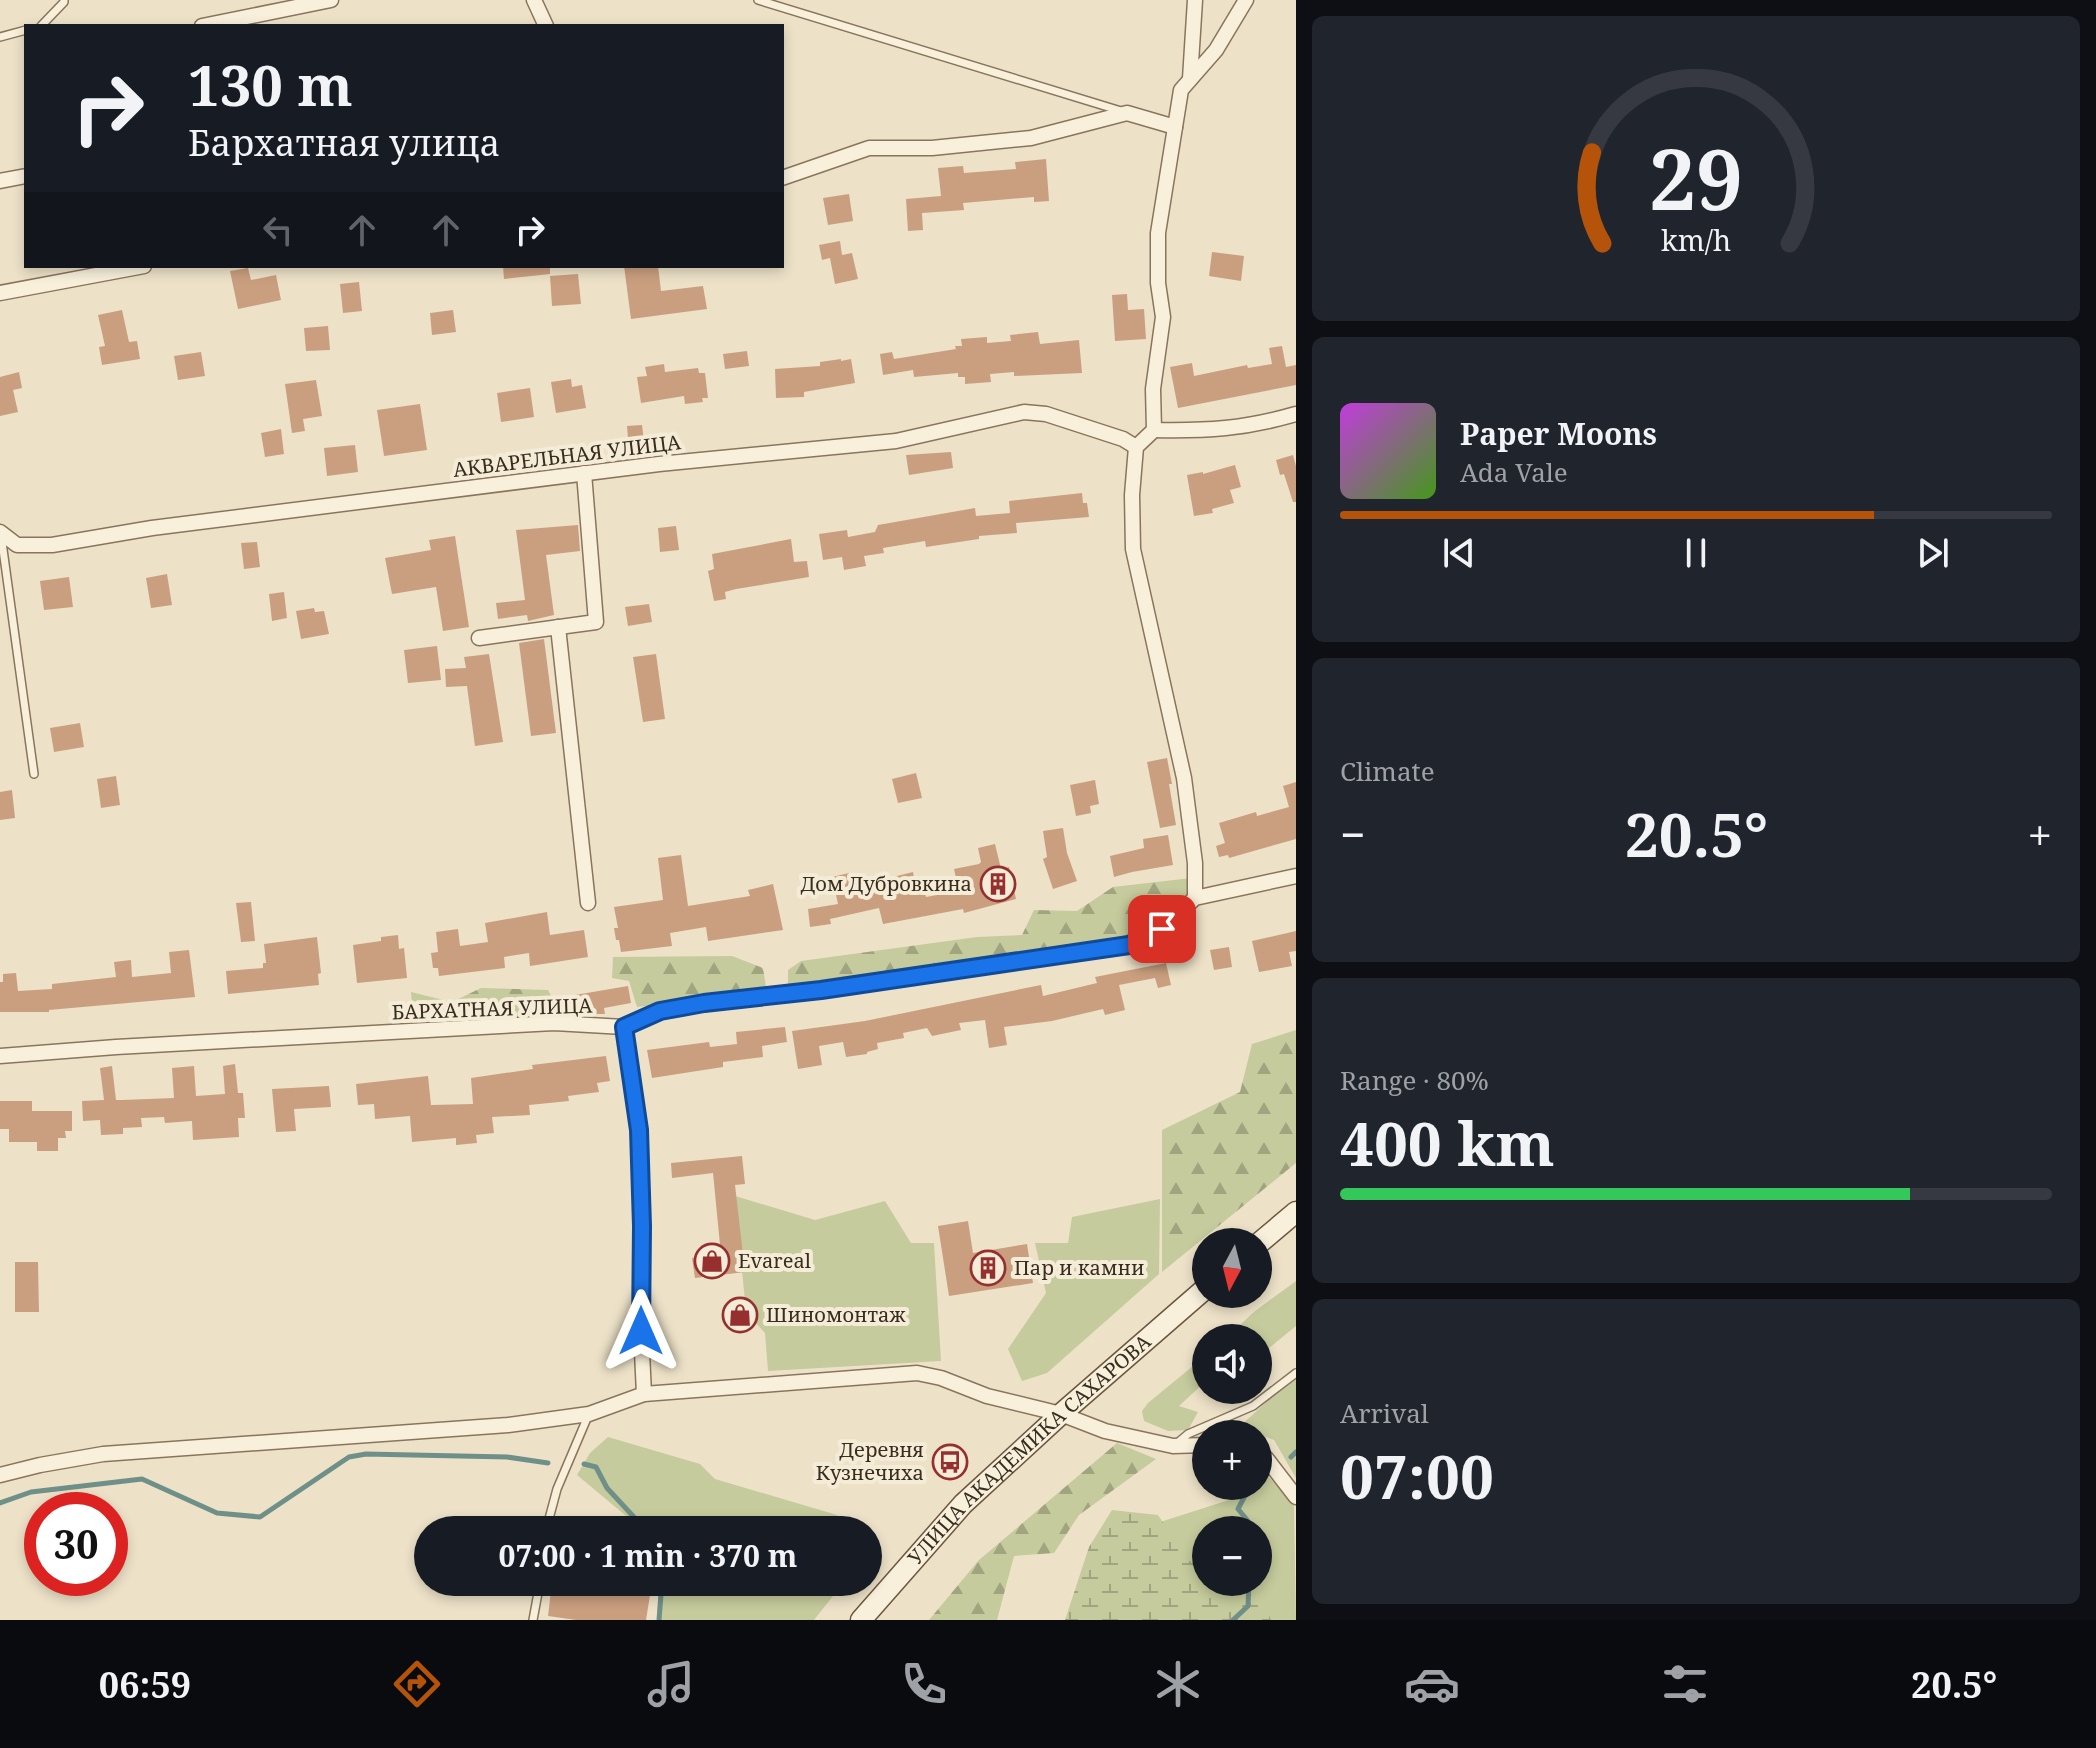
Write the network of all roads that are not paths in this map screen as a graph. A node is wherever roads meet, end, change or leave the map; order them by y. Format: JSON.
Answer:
{"nodes":[{"id":1,"x":331,"y":0,"type":"edge"},
{"id":2,"x":534,"y":0,"type":"edge"},
{"id":3,"x":758,"y":0,"type":"edge"},
{"id":4,"x":1195,"y":0,"type":"edge"},
{"id":5,"x":1246,"y":0,"type":"edge"},
{"id":6,"x":66,"y":1,"type":"edge"},
{"id":7,"x":43,"y":24,"type":"edge"},
{"id":8,"x":212,"y":24,"type":"edge"},
{"id":9,"x":545,"y":24,"type":"edge"},
{"id":10,"x":24,"y":31,"type":"edge"},
{"id":11,"x":0,"y":37,"type":"edge"},
{"id":12,"x":1190,"y":80,"type":"junction"},
{"id":13,"x":1127,"y":113,"type":"junction"},
{"id":14,"x":1175,"y":127,"type":"junction"},
{"id":15,"x":24,"y":176,"type":"edge"},
{"id":16,"x":784,"y":177,"type":"edge"},
{"id":17,"x":0,"y":181,"type":"edge"},
{"id":18,"x":133,"y":268,"type":"edge"},
{"id":19,"x":0,"y":293,"type":"edge"},
{"id":20,"x":1296,"y":414,"type":"edge"},
{"id":21,"x":1154,"y":430,"type":"junction"},
{"id":22,"x":1136,"y":447,"type":"junction"},
{"id":23,"x":584,"y":473,"type":"junction"},
{"id":24,"x":1,"y":534,"type":"edge"},
{"id":25,"x":558,"y":627,"type":"junction"},
{"id":26,"x":479,"y":638,"type":"dead end"},
{"id":27,"x":34,"y":774,"type":"dead end"},
{"id":28,"x":1296,"y":876,"type":"edge"},
{"id":29,"x":1195,"y":898,"type":"junction"},
{"id":30,"x":588,"y":903,"type":"dead end"},
{"id":31,"x":624,"y":1027,"type":"junction"},
{"id":32,"x":0,"y":1056,"type":"edge"},
{"id":33,"x":1296,"y":1212,"type":"edge"},
{"id":34,"x":1272,"y":1232,"type":"edge"},
{"id":35,"x":1192,"y":1300,"type":"edge"},
{"id":36,"x":1296,"y":1373,"type":"edge"},
{"id":37,"x":644,"y":1394,"type":"junction"},
{"id":38,"x":589,"y":1414,"type":"junction"},
{"id":39,"x":1061,"y":1414,"type":"junction"},
{"id":40,"x":1192,"y":1445,"type":"edge"},
{"id":41,"x":1173,"y":1446,"type":"junction"},
{"id":42,"x":1272,"y":1466,"type":"edge"},
{"id":43,"x":0,"y":1475,"type":"edge"},
{"id":44,"x":1296,"y":1497,"type":"edge"},
{"id":45,"x":550,"y":1516,"type":"edge"},
{"id":46,"x":537,"y":1596,"type":"edge"},
{"id":47,"x":533,"y":1620,"type":"edge"},
{"id":48,"x":861,"y":1620,"type":"edge"}],
"edges":[{"from":1,"to":8,"type":"street"},
{"from":2,"to":9,"type":"street"},
{"from":3,"to":13,"type":"lane"},
{"from":4,"to":12,"type":"street"},
{"from":5,"to":12,"type":"street"},
{"from":6,"to":7,"type":"lane"},
{"from":10,"to":11,"type":"lane"},
{"from":12,"to":14,"type":"street"},
{"from":13,"to":14,"type":"street"},
{"from":13,"to":16,"type":"street"},
{"from":14,"to":21,"type":"street"},
{"from":15,"to":17,"type":"street"},
{"from":18,"to":19,"type":"street"},
{"from":20,"to":21,"type":"street"},
{"from":21,"to":22,"type":"street"},
{"from":22,"to":23,"type":"street","name":"АКВАРЕЛЬНАЯ УЛИЦА"},
{"from":22,"to":29,"type":"street"},
{"from":23,"to":24,"type":"street","name":"АКВАРЕЛЬНАЯ УЛИЦА"},
{"from":23,"to":25,"type":"street"},
{"from":24,"to":27,"type":"lane"},
{"from":25,"to":26,"type":"street"},
{"from":25,"to":30,"type":"street"},
{"from":28,"to":29,"type":"street"},
{"from":29,"to":31,"type":"street","name":"БАРХАТНАЯ УЛИЦА"},
{"from":31,"to":32,"type":"street","name":"БАРХАТНАЯ УЛИЦА"},
{"from":31,"to":37,"type":"street"},
{"from":33,"to":34,"type":"main road"},
{"from":35,"to":39,"type":"main road","name":"УЛИЦА АКАДЕМИКА САХАРОВА"},
{"from":36,"to":41,"type":"lane"},
{"from":37,"to":38,"type":"street"},
{"from":37,"to":39,"type":"street"},
{"from":38,"to":43,"type":"street"},
{"from":38,"to":45,"type":"lane"},
{"from":39,"to":41,"type":"street"},
{"from":39,"to":48,"type":"main road","name":"УЛИЦА АКАДЕМИКА САХАРОВА"},
{"from":40,"to":41,"type":"street"},
{"from":42,"to":44,"type":"street"},
{"from":46,"to":47,"type":"lane"}]}
